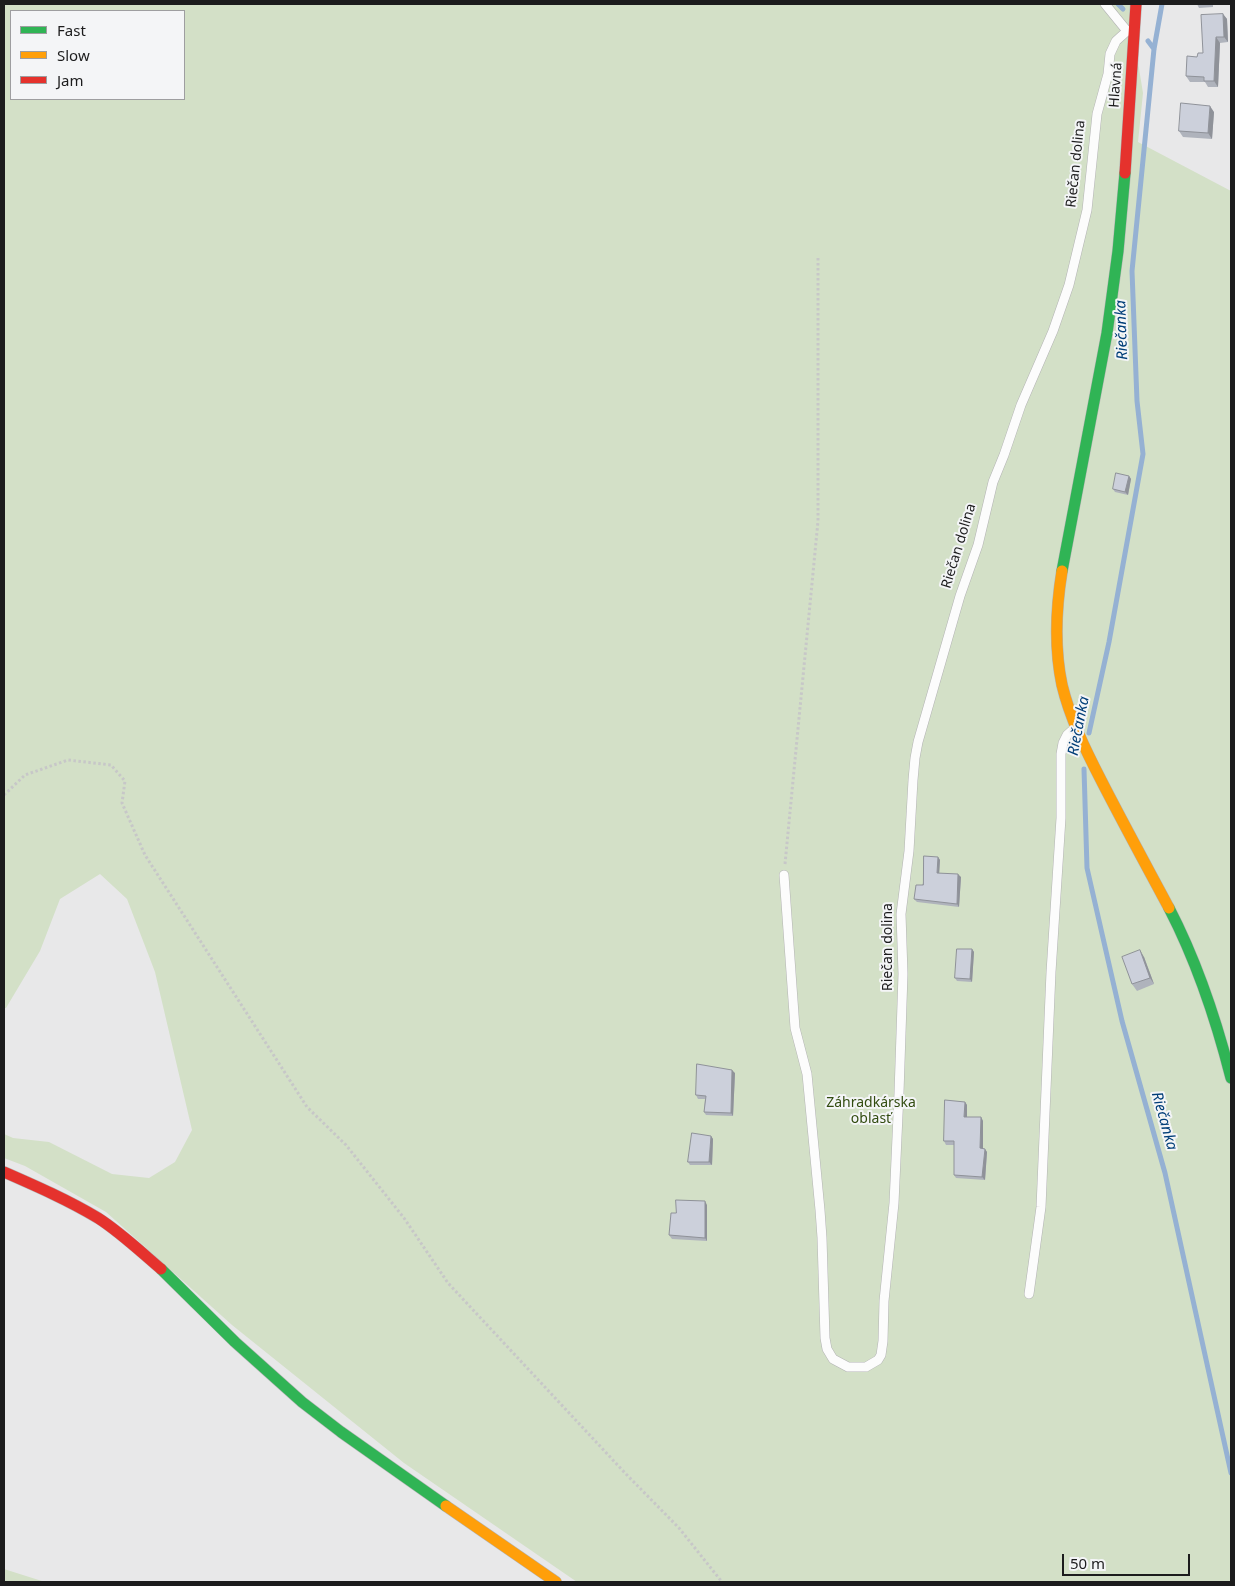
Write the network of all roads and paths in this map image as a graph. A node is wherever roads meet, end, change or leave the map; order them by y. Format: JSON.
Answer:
{"nodes":[{"id":1,"x":1105,"y":4,"type":"edge"},
{"id":2,"x":1136,"y":4,"type":"edge"},
{"id":3,"x":1131,"y":32,"type":"junction"},
{"id":4,"x":818,"y":256,"type":"dead end"},
{"id":5,"x":1075,"y":728,"type":"junction"},
{"id":6,"x":4,"y":795,"type":"edge"},
{"id":7,"x":784,"y":875,"type":"joint"},
{"id":8,"x":1231,"y":1078,"type":"edge"},
{"id":9,"x":4,"y":1172,"type":"edge"},
{"id":10,"x":1029,"y":1294,"type":"dead end"},
{"id":11,"x":556,"y":1582,"type":"edge"},
{"id":12,"x":722,"y":1582,"type":"edge"}],
"edges":[{"from":1,"to":3,"type":"lane"},
{"from":2,"to":3,"type":"street","name":"Hlavná"},
{"from":3,"to":5,"type":"street","name":"Hlavná"},
{"from":3,"to":7,"type":"lane","name":"Riečan dolina"},
{"from":4,"to":7,"type":"path"},
{"from":5,"to":8,"type":"street"},
{"from":5,"to":10,"type":"lane"},
{"from":6,"to":12,"type":"path"},
{"from":9,"to":11,"type":"street"}]}
